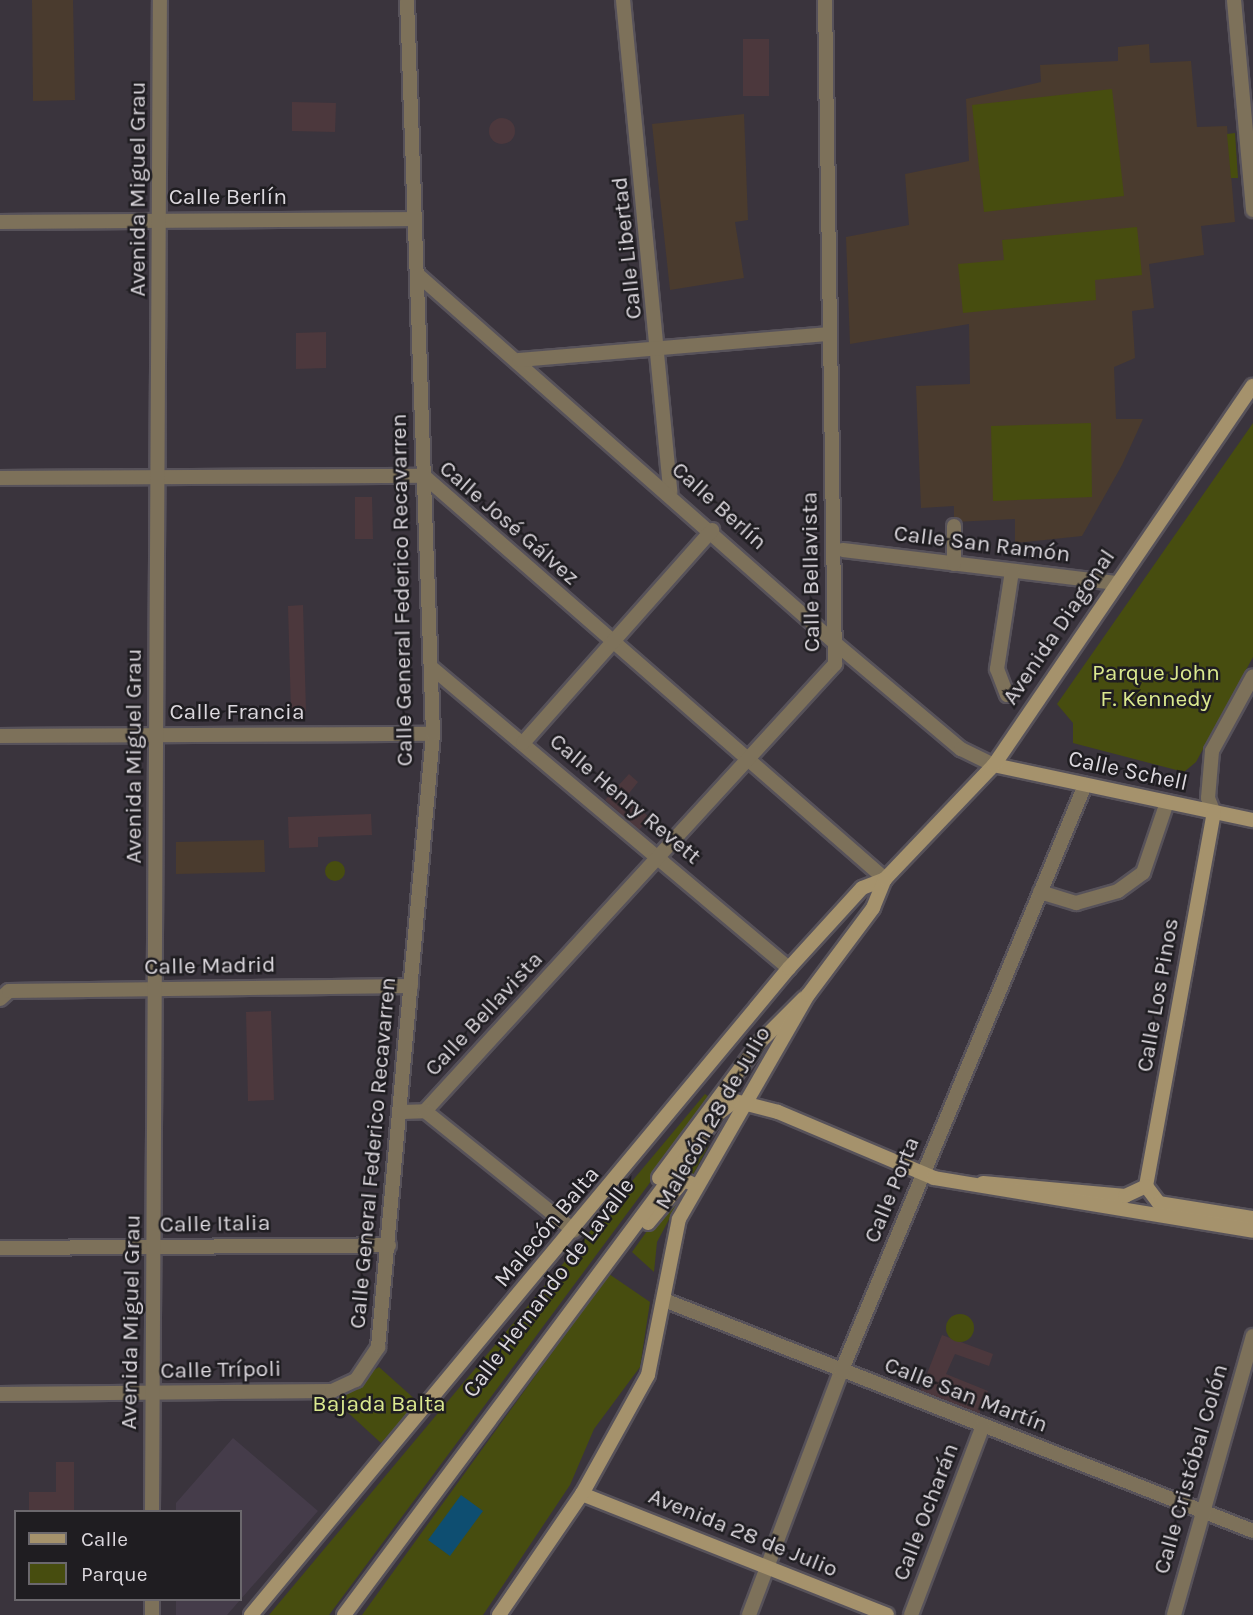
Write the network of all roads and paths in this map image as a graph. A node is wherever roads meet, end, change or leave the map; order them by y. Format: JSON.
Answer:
{"nodes":[{"id":1,"x":160,"y":0,"type":"edge"},
{"id":2,"x":407,"y":0,"type":"edge"},
{"id":3,"x":623,"y":0,"type":"edge"},
{"id":4,"x":825,"y":0,"type":"edge"},
{"id":5,"x":1234,"y":0,"type":"edge"},
{"id":6,"x":1253,"y":209,"type":"edge"},
{"id":7,"x":415,"y":219,"type":"junction"},
{"id":8,"x":162,"y":221,"type":"junction"},
{"id":9,"x":0,"y":222,"type":"edge"},
{"id":10,"x":416,"y":274,"type":"junction"},
{"id":11,"x":830,"y":334,"type":"junction"},
{"id":12,"x":660,"y":347,"type":"junction"},
{"id":13,"x":519,"y":360,"type":"junction"},
{"id":14,"x":1253,"y":386,"type":"edge"},
{"id":15,"x":1248,"y":404,"type":"edge"},
{"id":16,"x":424,"y":476,"type":"junction"},
{"id":17,"x":156,"y":477,"type":"junction"},
{"id":18,"x":0,"y":478,"type":"edge"},
{"id":19,"x":670,"y":492,"type":"junction"},
{"id":20,"x":954,"y":526,"type":"dead end"},
{"id":21,"x":712,"y":530,"type":"junction"},
{"id":22,"x":844,"y":550,"type":"dead end"},
{"id":23,"x":954,"y":564,"type":"junction"},
{"id":24,"x":1013,"y":571,"type":"junction"},
{"id":25,"x":1116,"y":583,"type":"junction"},
{"id":26,"x":612,"y":643,"type":"junction"},
{"id":27,"x":835,"y":643,"type":"junction"},
{"id":28,"x":431,"y":667,"type":"junction"},
{"id":29,"x":1253,"y":676,"type":"edge"},
{"id":30,"x":1007,"y":695,"type":"dead end"},
{"id":31,"x":433,"y":734,"type":"junction"},
{"id":32,"x":0,"y":736,"type":"edge"},
{"id":33,"x":159,"y":736,"type":"junction"},
{"id":34,"x":523,"y":743,"type":"junction"},
{"id":35,"x":749,"y":762,"type":"junction"},
{"id":36,"x":994,"y":765,"type":"junction"},
{"id":37,"x":1085,"y":785,"type":"junction"},
{"id":38,"x":1167,"y":802,"type":"junction"},
{"id":39,"x":1214,"y":813,"type":"junction"},
{"id":40,"x":1253,"y":820,"type":"edge"},
{"id":41,"x":660,"y":857,"type":"junction"},
{"id":42,"x":885,"y":879,"type":"junction"},
{"id":43,"x":1040,"y":892,"type":"junction"},
{"id":44,"x":789,"y":968,"type":"junction"},
{"id":45,"x":411,"y":986,"type":"junction"},
{"id":46,"x":157,"y":990,"type":"junction"},
{"id":47,"x":3,"y":991,"type":"edge"},
{"id":48,"x":808,"y":995,"type":"junction"},
{"id":49,"x":746,"y":1102,"type":"junction"},
{"id":50,"x":425,"y":1111,"type":"junction"},
{"id":51,"x":402,"y":1112,"type":"junction"},
{"id":52,"x":923,"y":1173,"type":"junction"},
{"id":53,"x":974,"y":1184,"type":"junction"},
{"id":54,"x":697,"y":1185,"type":"junction"},
{"id":55,"x":1146,"y":1186,"type":"junction"},
{"id":56,"x":1253,"y":1218,"type":"edge"},
{"id":57,"x":574,"y":1230,"type":"junction"},
{"id":58,"x":1253,"y":1231,"type":"edge"},
{"id":59,"x":623,"y":1242,"type":"junction"},
{"id":60,"x":389,"y":1245,"type":"junction"},
{"id":61,"x":156,"y":1247,"type":"junction"},
{"id":62,"x":0,"y":1248,"type":"edge"},
{"id":63,"x":664,"y":1300,"type":"junction"},
{"id":64,"x":1253,"y":1336,"type":"edge"},
{"id":65,"x":841,"y":1372,"type":"junction"},
{"id":66,"x":356,"y":1380,"type":"joint"},
{"id":67,"x":0,"y":1394,"type":"edge"},
{"id":68,"x":152,"y":1394,"type":"junction"},
{"id":69,"x":983,"y":1425,"type":"junction"},
{"id":70,"x":582,"y":1494,"type":"junction"},
{"id":71,"x":152,"y":1510,"type":"edge"},
{"id":72,"x":1202,"y":1511,"type":"junction"},
{"id":73,"x":1253,"y":1531,"type":"edge"},
{"id":74,"x":768,"y":1567,"type":"junction"},
{"id":75,"x":251,"y":1615,"type":"edge"},
{"id":76,"x":333,"y":1615,"type":"edge"},
{"id":77,"x":344,"y":1615,"type":"edge"},
{"id":78,"x":499,"y":1615,"type":"edge"},
{"id":79,"x":749,"y":1615,"type":"edge"},
{"id":80,"x":887,"y":1615,"type":"edge"},
{"id":81,"x":911,"y":1615,"type":"edge"},
{"id":82,"x":1174,"y":1615,"type":"edge"}],
"edges":[{"from":1,"to":8,"type":"street","name":"Avenida Miguel Grau"},
{"from":2,"to":7,"type":"street","name":"Calle General Federico Recavarren"},
{"from":3,"to":12,"type":"street","name":"Calle Libertad"},
{"from":4,"to":11,"type":"street","name":"Calle Bellavista"},
{"from":5,"to":6,"type":"street"},
{"from":7,"to":8,"type":"street","name":"Calle Berlín"},
{"from":7,"to":10,"type":"street","name":"Calle General Federico Recavarren"},
{"from":8,"to":9,"type":"street","name":"Calle Berlín"},
{"from":8,"to":17,"type":"street","name":"Avenida Miguel Grau"},
{"from":10,"to":13,"type":"street","name":"Calle Berlín"},
{"from":10,"to":16,"type":"street","name":"Calle General Federico Recavarren"},
{"from":11,"to":12,"type":"street"},
{"from":11,"to":27,"type":"street","name":"Calle Bellavista"},
{"from":12,"to":13,"type":"street"},
{"from":12,"to":19,"type":"street","name":"Calle Libertad"},
{"from":13,"to":19,"type":"street","name":"Calle Berlín"},
{"from":14,"to":15,"type":"main road","name":"Avenida Diagonal"},
{"from":15,"to":25,"type":"main road","name":"Avenida Diagonal"},
{"from":16,"to":17,"type":"street","name":"Calle José Gálvez"},
{"from":16,"to":26,"type":"street","name":"Calle José Gálvez"},
{"from":16,"to":28,"type":"street","name":"Calle General Federico Recavarren"},
{"from":17,"to":18,"type":"street","name":"Calle José Gálvez"},
{"from":17,"to":33,"type":"street","name":"Avenida Miguel Grau"},
{"from":19,"to":21,"type":"street","name":"Calle Berlín"},
{"from":20,"to":23,"type":"street"},
{"from":21,"to":26,"type":"street"},
{"from":21,"to":27,"type":"street","name":"Calle Berlín"},
{"from":22,"to":23,"type":"street","name":"Calle San Ramón"},
{"from":23,"to":24,"type":"street","name":"Calle San Ramón"},
{"from":24,"to":25,"type":"street","name":"Calle San Ramón"},
{"from":24,"to":30,"type":"street"},
{"from":25,"to":36,"type":"main road","name":"Avenida Diagonal"},
{"from":26,"to":34,"type":"street"},
{"from":26,"to":35,"type":"street","name":"Calle José Gálvez"},
{"from":27,"to":35,"type":"street","name":"Calle Bellavista"},
{"from":27,"to":36,"type":"street","name":"Calle Berlín"},
{"from":28,"to":31,"type":"street","name":"Calle General Federico Recavarren"},
{"from":28,"to":34,"type":"street","name":"Calle Henry Revett"},
{"from":29,"to":39,"type":"street"},
{"from":31,"to":33,"type":"street","name":"Calle Francia"},
{"from":31,"to":45,"type":"street","name":"Calle General Federico Recavarren"},
{"from":32,"to":33,"type":"street","name":"Calle Francia"},
{"from":33,"to":46,"type":"street","name":"Avenida Miguel Grau"},
{"from":34,"to":41,"type":"street","name":"Calle Henry Revett"},
{"from":35,"to":41,"type":"street","name":"Calle Bellavista"},
{"from":35,"to":42,"type":"street","name":"Calle José Gálvez"},
{"from":36,"to":37,"type":"main road","name":"Calle Schell"},
{"from":36,"to":42,"type":"main road","name":"Avenida Diagonal"},
{"from":37,"to":38,"type":"main road","name":"Calle Schell"},
{"from":37,"to":43,"type":"street","name":"Calle Porta"},
{"from":38,"to":39,"type":"main road","name":"Calle Schell"},
{"from":38,"to":43,"type":"street"},
{"from":39,"to":40,"type":"main road","name":"Calle Schell"},
{"from":39,"to":55,"type":"main road","name":"Calle Los Pinos"},
{"from":41,"to":44,"type":"street","name":"Calle Henry Revett"},
{"from":41,"to":50,"type":"street","name":"Calle Bellavista"},
{"from":42,"to":44,"type":"main road","name":"Malecón Balta"},
{"from":42,"to":48,"type":"main road","name":"Malecón 28 de Julio"},
{"from":43,"to":52,"type":"street","name":"Calle Porta"},
{"from":44,"to":57,"type":"main road","name":"Malecón Balta"},
{"from":45,"to":46,"type":"street","name":"Calle Madrid"},
{"from":45,"to":51,"type":"street","name":"Calle General Federico Recavarren"},
{"from":46,"to":47,"type":"street","name":"Calle Madrid"},
{"from":46,"to":61,"type":"street","name":"Avenida Miguel Grau"},
{"from":48,"to":49,"type":"main road","name":"Malecón 28 de Julio"},
{"from":48,"to":76,"type":"main road","name":"Calle Hernando de Lavalle"},
{"from":49,"to":52,"type":"main road"},
{"from":49,"to":54,"type":"main road","name":"Malecón 28 de Julio"},
{"from":49,"to":59,"type":"main road","name":"Calle Hernando de Lavalle"},
{"from":50,"to":51,"type":"street"},
{"from":50,"to":57,"type":"street"},
{"from":51,"to":60,"type":"street","name":"Calle General Federico Recavarren"},
{"from":52,"to":53,"type":"main road"},
{"from":52,"to":65,"type":"street","name":"Calle Porta"},
{"from":53,"to":55,"type":"main road"},
{"from":53,"to":58,"type":"main road"},
{"from":54,"to":59,"type":"main road"},
{"from":54,"to":63,"type":"main road","name":"Malecón 28 de Julio"},
{"from":55,"to":56,"type":"main road"},
{"from":57,"to":75,"type":"main road","name":"Malecón Balta"},
{"from":59,"to":77,"type":"main road","name":"Calle Hernando de Lavalle"},
{"from":60,"to":61,"type":"street","name":"Calle Italia"},
{"from":60,"to":66,"type":"street","name":"Calle General Federico Recavarren"},
{"from":61,"to":62,"type":"street","name":"Calle Italia"},
{"from":61,"to":68,"type":"street","name":"Avenida Miguel Grau"},
{"from":63,"to":65,"type":"street","name":"Calle San Martín"},
{"from":63,"to":70,"type":"main road","name":"Malecón 28 de Julio"},
{"from":64,"to":72,"type":"street","name":"Calle Cristóbal Colón"},
{"from":65,"to":69,"type":"street","name":"Calle San Martín"},
{"from":65,"to":74,"type":"street","name":"Calle Porta"},
{"from":66,"to":68,"type":"street","name":"Calle Trípoli"},
{"from":67,"to":68,"type":"street","name":"Calle Trípoli"},
{"from":68,"to":71,"type":"street","name":"Avenida Miguel Grau"},
{"from":69,"to":72,"type":"street","name":"Calle San Martín"},
{"from":69,"to":81,"type":"street","name":"Calle Ocharán"},
{"from":70,"to":74,"type":"main road","name":"Avenida 28 de Julio"},
{"from":70,"to":78,"type":"main road","name":"Malecón 28 de Julio"},
{"from":72,"to":73,"type":"street","name":"Calle San Martín"},
{"from":72,"to":82,"type":"street","name":"Calle Cristóbal Colón"},
{"from":74,"to":79,"type":"street","name":"Calle Porta"},
{"from":74,"to":80,"type":"main road","name":"Avenida 28 de Julio"}]}
